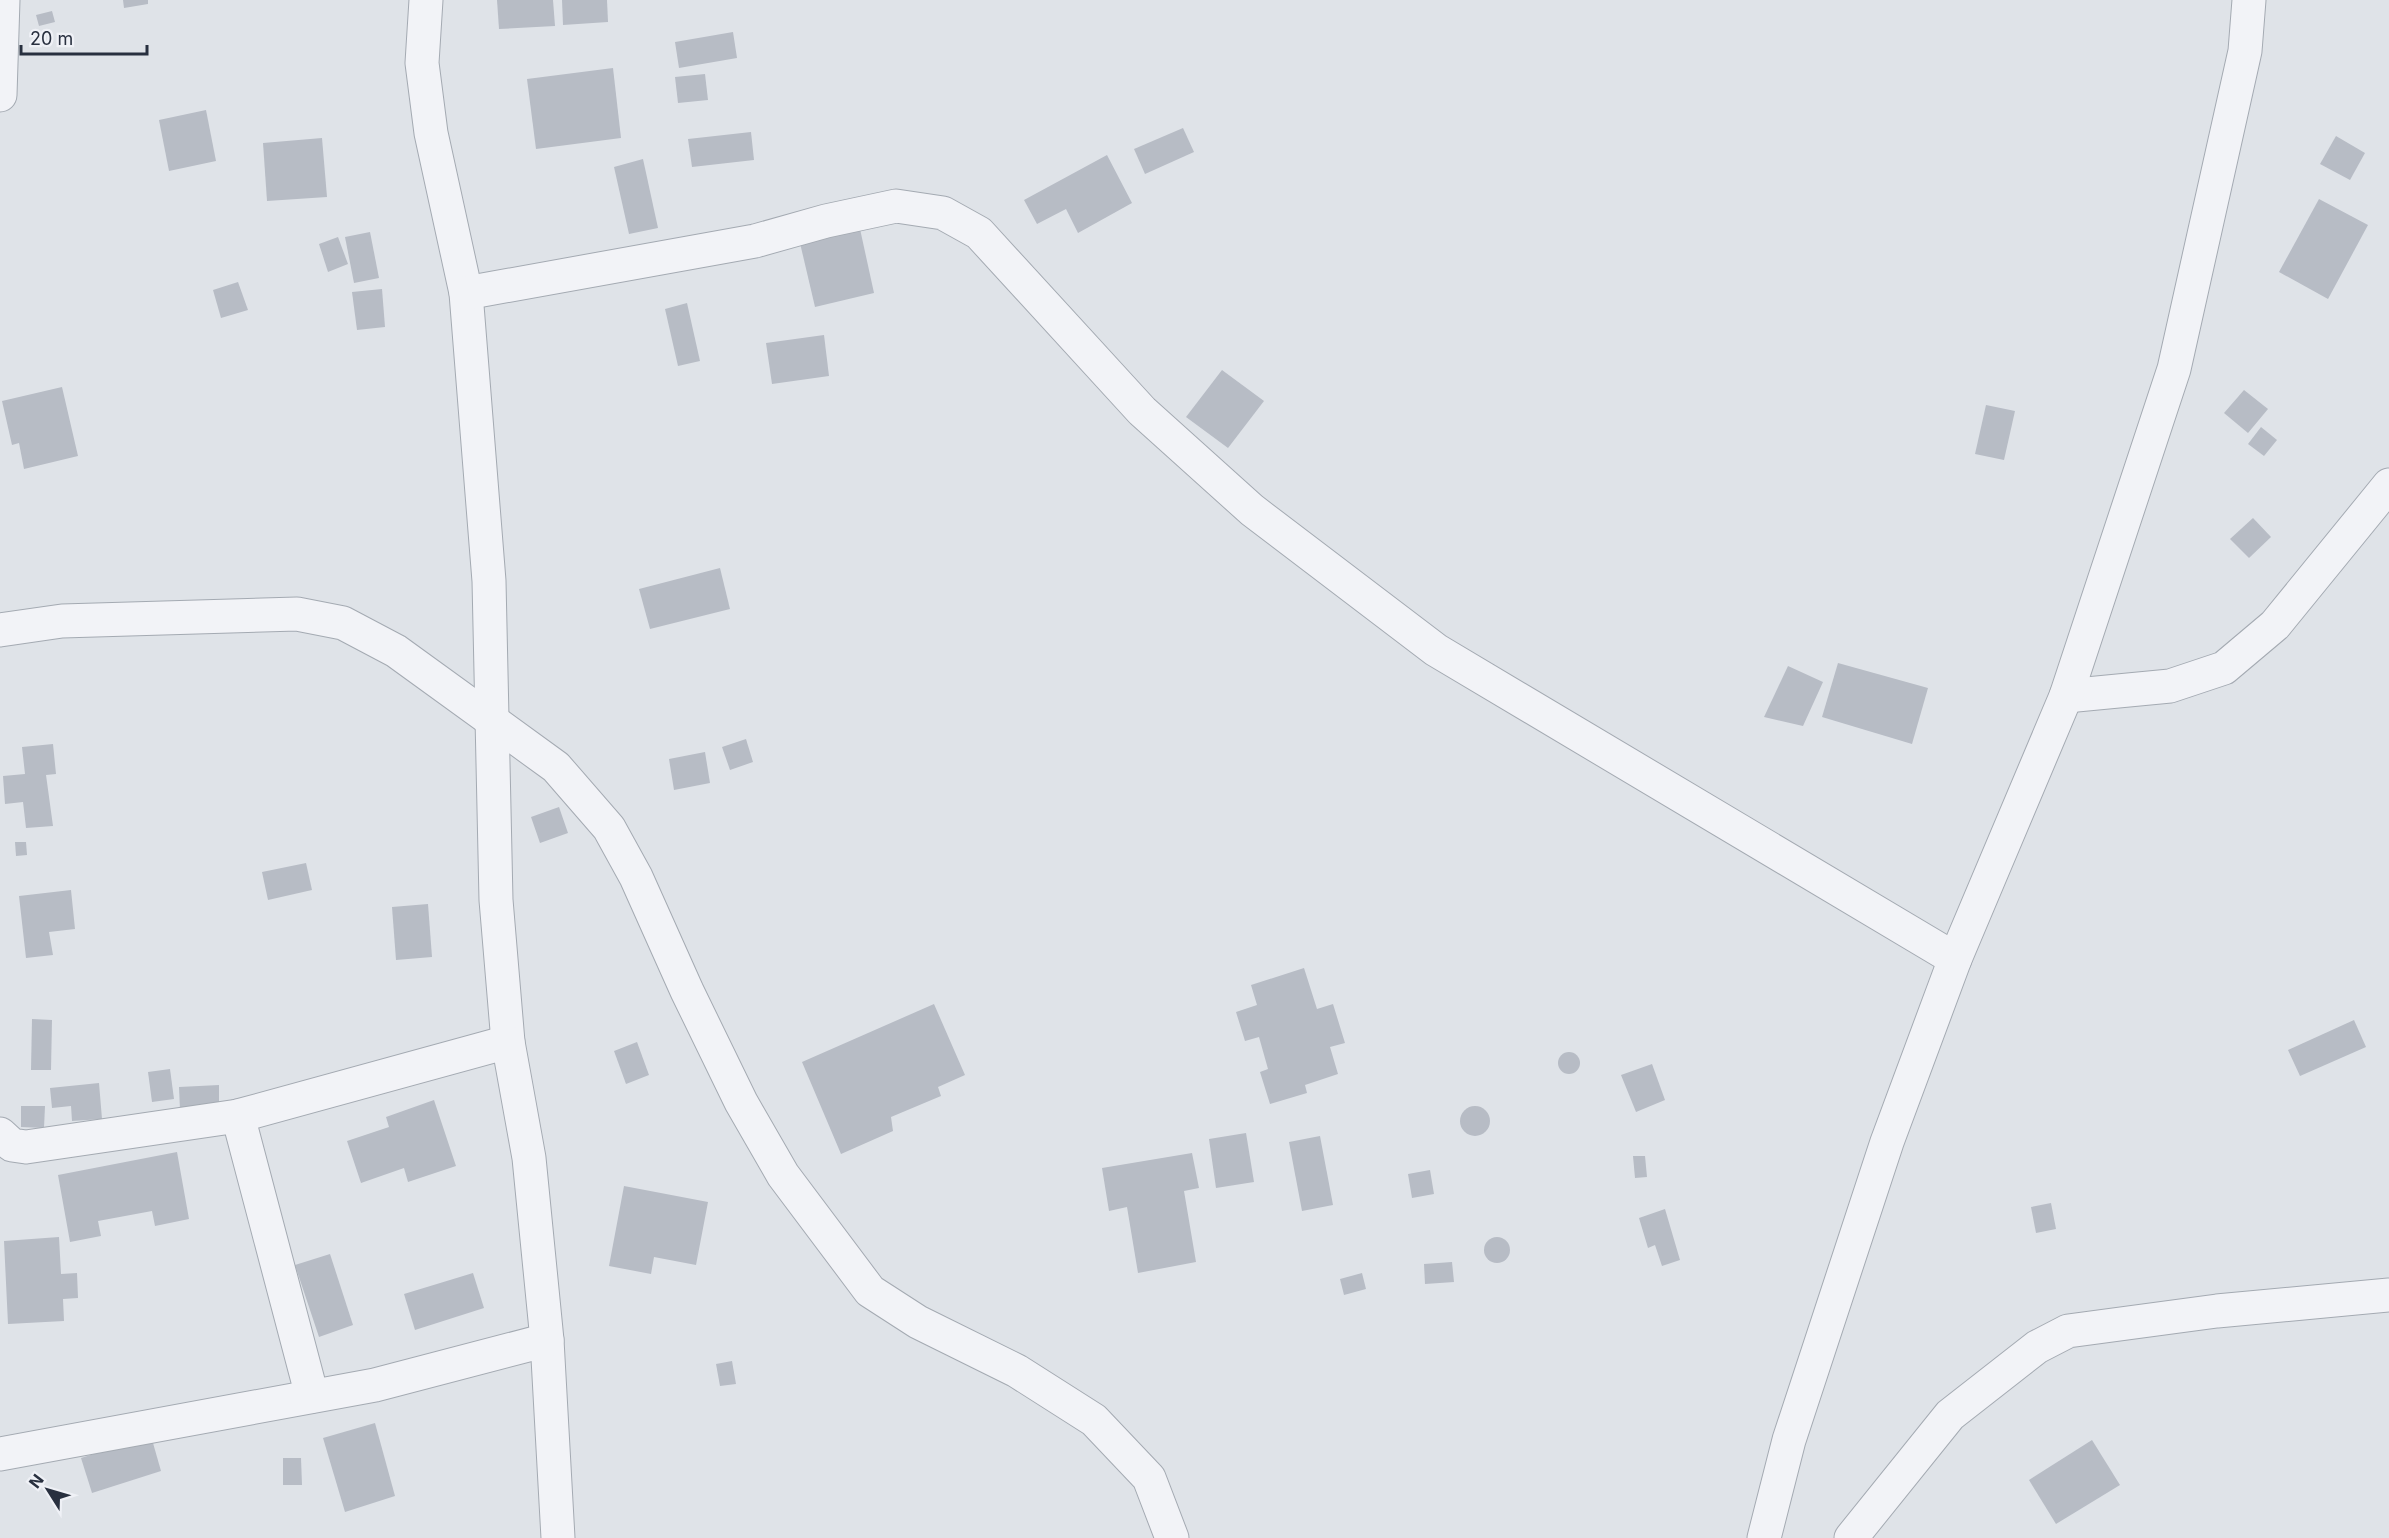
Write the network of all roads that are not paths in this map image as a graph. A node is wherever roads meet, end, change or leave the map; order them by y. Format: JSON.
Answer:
{"nodes":[{"id":1,"x":3,"y":0,"type":"edge"},
{"id":2,"x":426,"y":0,"type":"edge"},
{"id":3,"x":2249,"y":0,"type":"edge"},
{"id":4,"x":0,"y":95,"type":"edge"},
{"id":5,"x":466,"y":294,"type":"junction"},
{"id":6,"x":2389,"y":485,"type":"edge"},
{"id":7,"x":0,"y":630,"type":"edge"},
{"id":8,"x":2066,"y":696,"type":"junction"},
{"id":9,"x":491,"y":720,"type":"junction"},
{"id":10,"x":1955,"y":959,"type":"junction"},
{"id":11,"x":508,"y":1042,"type":"junction"},
{"id":12,"x":238,"y":1116,"type":"junction"},
{"id":13,"x":0,"y":1134,"type":"edge"},
{"id":14,"x":2389,"y":1295,"type":"edge"},
{"id":15,"x":547,"y":1340,"type":"junction"},
{"id":16,"x":312,"y":1396,"type":"junction"},
{"id":17,"x":0,"y":1455,"type":"edge"},
{"id":18,"x":558,"y":1538,"type":"edge"},
{"id":19,"x":1172,"y":1538,"type":"edge"},
{"id":20,"x":1764,"y":1538,"type":"edge"},
{"id":21,"x":1851,"y":1538,"type":"edge"}],
"edges":[{"from":1,"to":4,"type":"street"},
{"from":2,"to":5,"type":"street"},
{"from":3,"to":8,"type":"street"},
{"from":5,"to":9,"type":"street"},
{"from":5,"to":10,"type":"street"},
{"from":6,"to":8,"type":"street"},
{"from":7,"to":9,"type":"street"},
{"from":8,"to":10,"type":"street"},
{"from":9,"to":11,"type":"street"},
{"from":9,"to":19,"type":"street"},
{"from":10,"to":20,"type":"street"},
{"from":11,"to":12,"type":"street"},
{"from":11,"to":15,"type":"street"},
{"from":12,"to":13,"type":"street"},
{"from":12,"to":16,"type":"street"},
{"from":14,"to":21,"type":"street"},
{"from":15,"to":16,"type":"street"},
{"from":15,"to":18,"type":"street"},
{"from":16,"to":17,"type":"street"}]}
